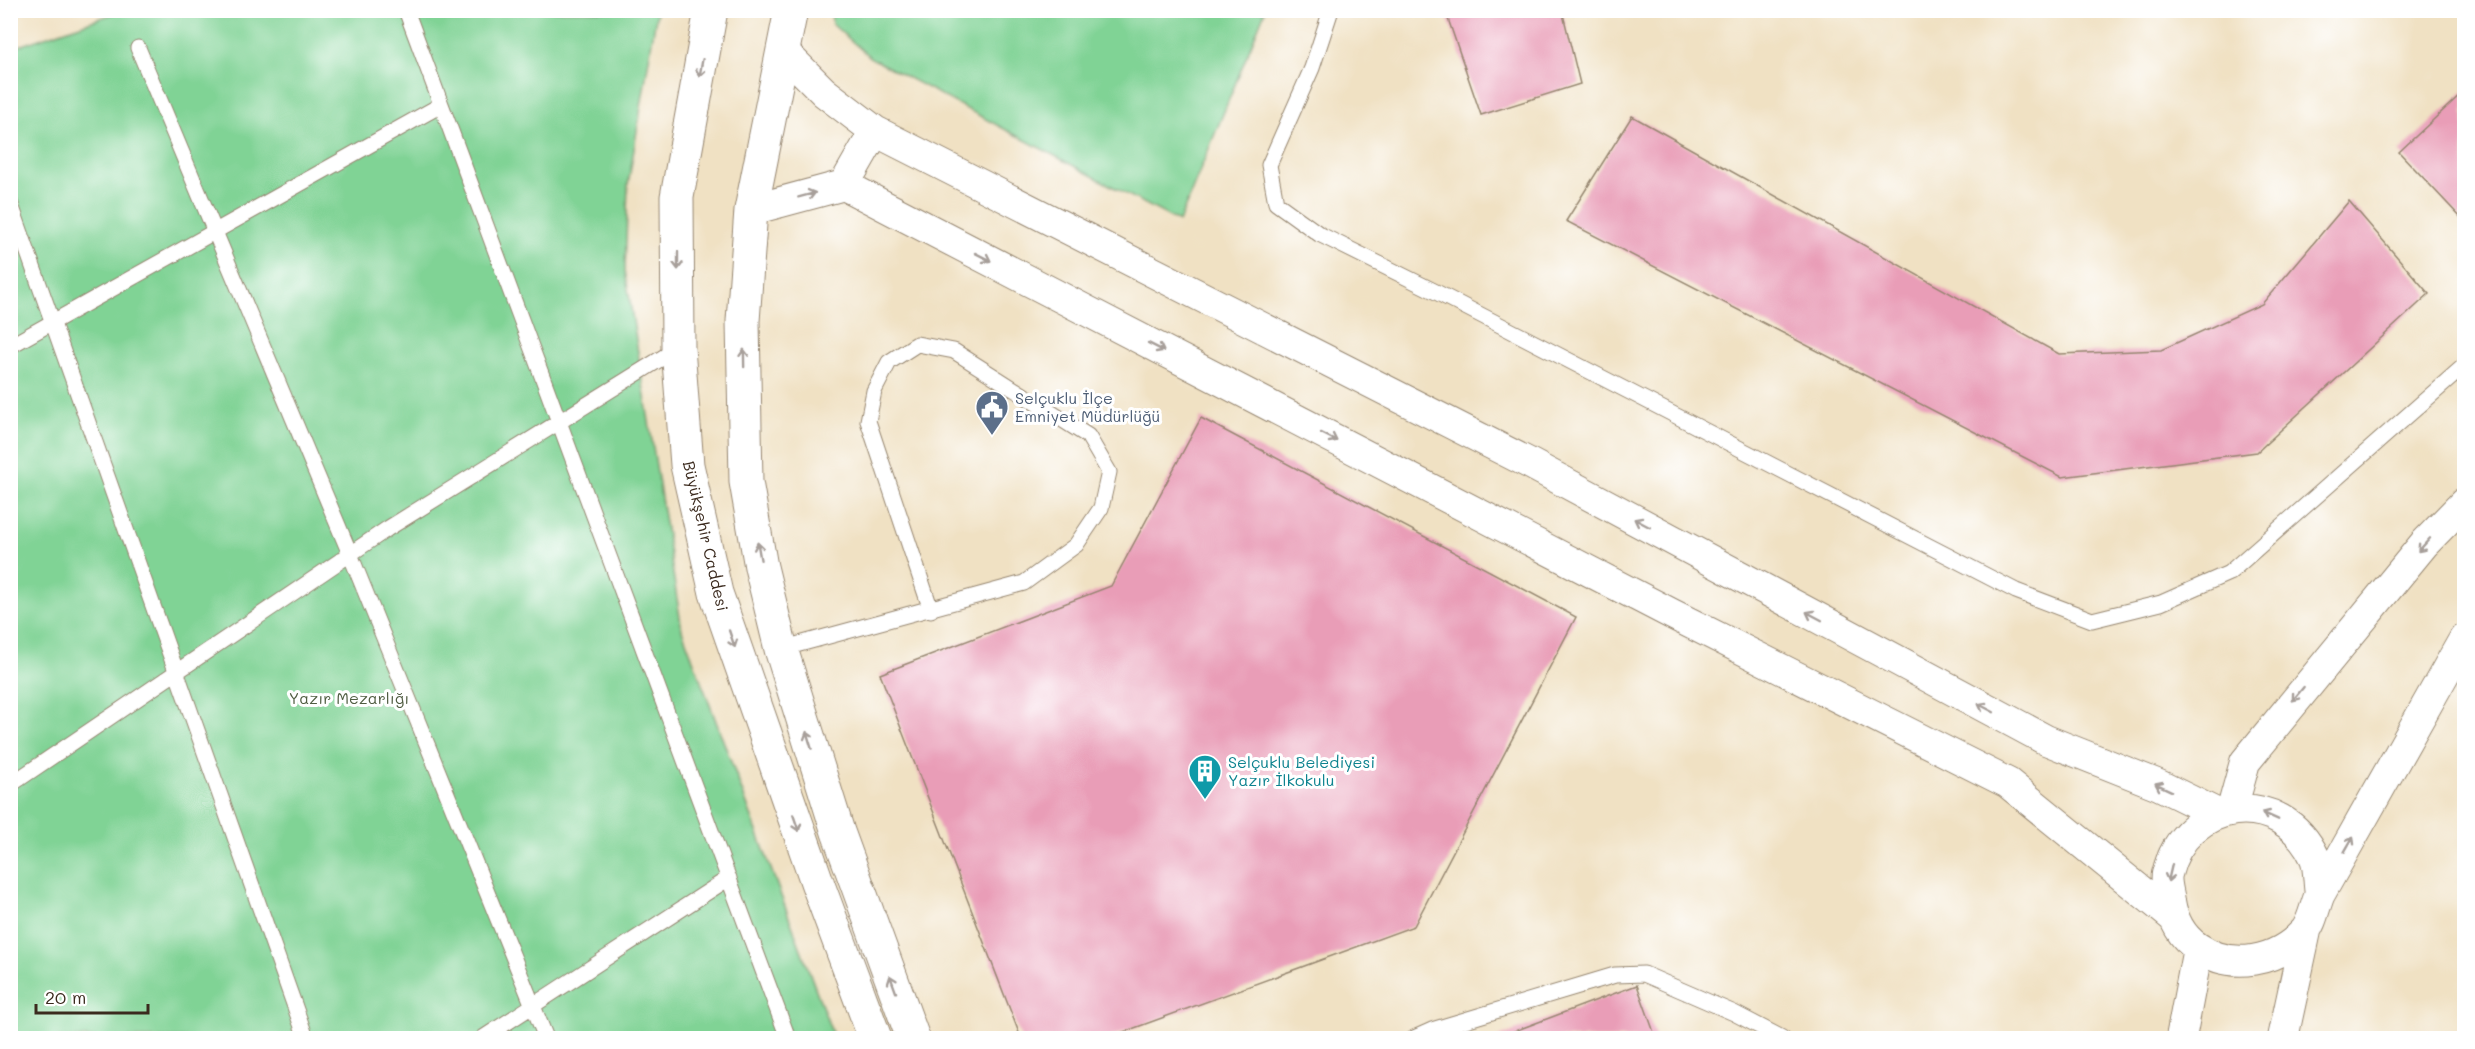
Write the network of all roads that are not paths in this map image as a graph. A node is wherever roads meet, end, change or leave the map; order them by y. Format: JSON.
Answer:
{"nodes":[{"id":1,"x":406,"y":10,"type":"edge"},
{"id":2,"x":711,"y":10,"type":"edge"},
{"id":3,"x":791,"y":10,"type":"edge"},
{"id":4,"x":1331,"y":10,"type":"edge"},
{"id":5,"x":138,"y":48,"type":"dead end"},
{"id":6,"x":782,"y":50,"type":"junction"},
{"id":7,"x":441,"y":105,"type":"junction"},
{"id":8,"x":874,"y":131,"type":"junction"},
{"id":9,"x":844,"y":185,"type":"junction"},
{"id":10,"x":10,"y":202,"type":"edge"},
{"id":11,"x":751,"y":210,"type":"junction"},
{"id":12,"x":215,"y":230,"type":"junction"},
{"id":13,"x":52,"y":322,"type":"junction"},
{"id":14,"x":10,"y":346,"type":"edge"},
{"id":15,"x":678,"y":348,"type":"junction"},
{"id":16,"x":2464,"y":366,"type":"edge"},
{"id":17,"x":559,"y":424,"type":"junction"},
{"id":18,"x":2464,"y":503,"type":"edge"},
{"id":19,"x":350,"y":554,"type":"junction"},
{"id":20,"x":931,"y":610,"type":"junction"},
{"id":21,"x":2464,"y":639,"type":"edge"},
{"id":22,"x":781,"y":649,"type":"junction"},
{"id":23,"x":175,"y":673,"type":"junction"},
{"id":24,"x":10,"y":785,"type":"edge"},
{"id":25,"x":2224,"y":811,"type":"junction"},
{"id":26,"x":729,"y":878,"type":"junction"},
{"id":27,"x":2320,"y":894,"type":"junction"},
{"id":28,"x":2173,"y":917,"type":"junction"},
{"id":29,"x":2306,"y":931,"type":"junction"},
{"id":30,"x":2198,"y":948,"type":"junction"},
{"id":31,"x":533,"y":1006,"type":"junction"},
{"id":32,"x":306,"y":1038,"type":"edge"},
{"id":33,"x":483,"y":1038,"type":"edge"},
{"id":34,"x":546,"y":1038,"type":"edge"},
{"id":35,"x":788,"y":1038,"type":"edge"},
{"id":36,"x":875,"y":1038,"type":"edge"},
{"id":37,"x":913,"y":1038,"type":"edge"},
{"id":38,"x":1414,"y":1038,"type":"edge"},
{"id":39,"x":1782,"y":1038,"type":"edge"},
{"id":40,"x":2181,"y":1038,"type":"edge"},
{"id":41,"x":2283,"y":1038,"type":"edge"}],
"edges":[{"from":1,"to":7,"type":"lane"},
{"from":2,"to":15,"type":"street","name":"Büyükşehir Caddesi","one_way":true},
{"from":3,"to":6,"type":"street"},
{"from":4,"to":16,"type":"lane"},
{"from":5,"to":12,"type":"lane"},
{"from":6,"to":8,"type":"street"},
{"from":6,"to":11,"type":"street"},
{"from":7,"to":12,"type":"lane"},
{"from":7,"to":17,"type":"lane"},
{"from":8,"to":9,"type":"street"},
{"from":25,"to":8,"type":"street","one_way":true},
{"from":11,"to":9,"type":"street","one_way":true},
{"from":9,"to":28,"type":"street","one_way":true},
{"from":10,"to":13,"type":"lane"},
{"from":22,"to":11,"type":"street","one_way":true},
{"from":12,"to":13,"type":"lane"},
{"from":12,"to":19,"type":"lane"},
{"from":13,"to":14,"type":"lane"},
{"from":13,"to":23,"type":"lane"},
{"from":15,"to":17,"type":"lane"},
{"from":15,"to":36,"type":"street","name":"Büyükşehir Caddesi","one_way":true},
{"from":17,"to":19,"type":"lane"},
{"from":17,"to":26,"type":"lane"},
{"from":18,"to":25,"type":"street","one_way":true},
{"from":19,"to":23,"type":"lane"},
{"from":19,"to":31,"type":"lane"},
{"from":20,"to":20,"type":"lane"},
{"from":20,"to":22,"type":"lane"},
{"from":27,"to":21,"type":"street","one_way":true},
{"from":37,"to":22,"type":"street","one_way":true},
{"from":23,"to":24,"type":"lane"},
{"from":23,"to":32,"type":"lane"},
{"from":27,"to":25,"type":"street","one_way":true},
{"from":25,"to":28,"type":"street","one_way":true},
{"from":26,"to":31,"type":"lane"},
{"from":26,"to":35,"type":"lane"},
{"from":27,"to":29,"type":"street"},
{"from":28,"to":30,"type":"street"},
{"from":29,"to":30,"type":"street"},
{"from":29,"to":41,"type":"street"},
{"from":30,"to":40,"type":"street"},
{"from":31,"to":33,"type":"lane"},
{"from":31,"to":34,"type":"lane"},
{"from":38,"to":39,"type":"lane"}]}
